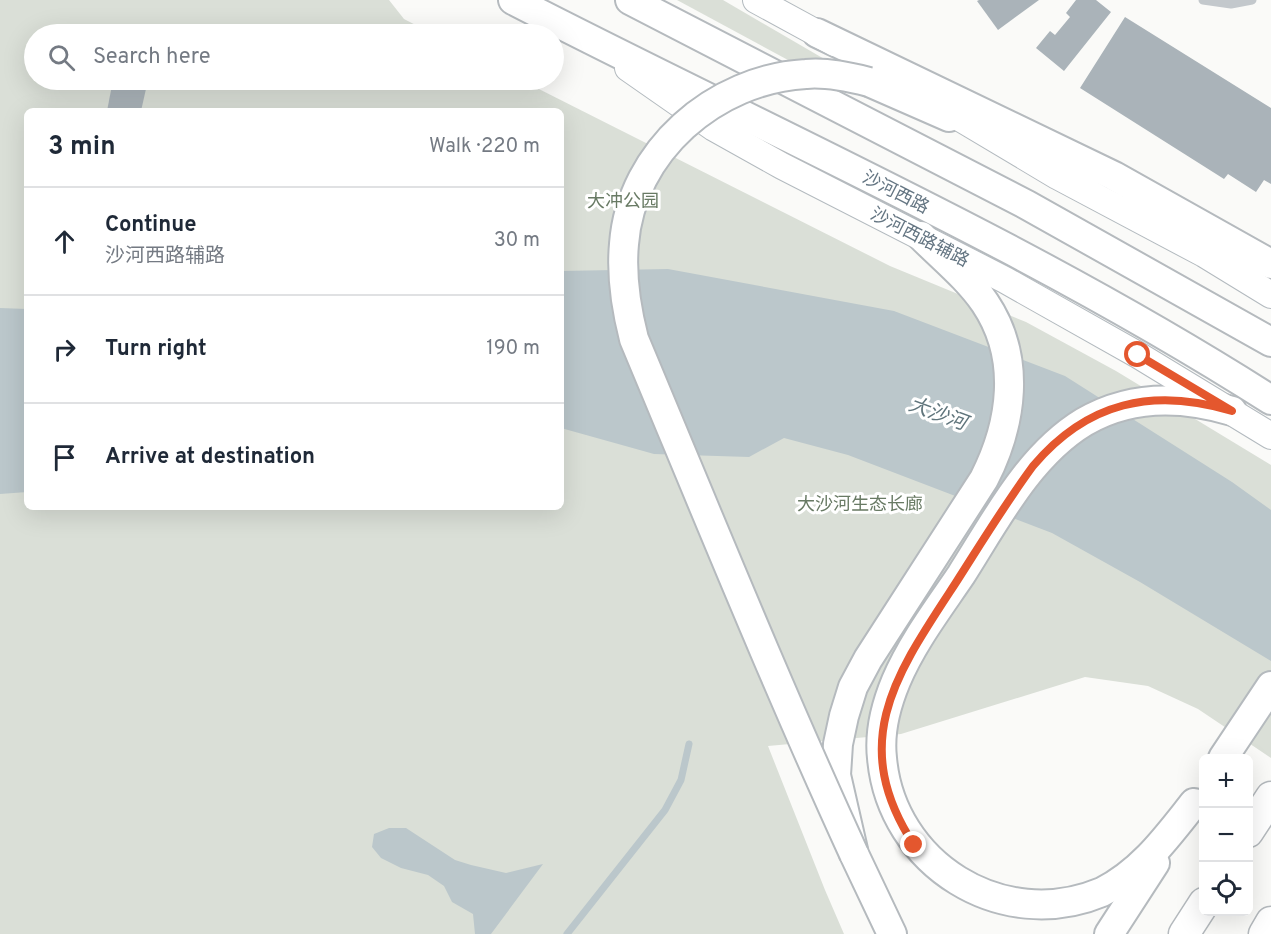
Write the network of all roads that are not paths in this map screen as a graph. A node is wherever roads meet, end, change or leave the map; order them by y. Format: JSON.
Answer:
{"nodes":[{"id":1,"x":513,"y":0,"type":"edge"},
{"id":2,"x":630,"y":0,"type":"edge"},
{"id":3,"x":756,"y":0,"type":"edge"},
{"id":4,"x":1203,"y":0,"type":"edge"},
{"id":5,"x":1252,"y":0,"type":"edge"},
{"id":6,"x":559,"y":24,"type":"edge"},
{"id":7,"x":564,"y":26,"type":"edge"},
{"id":8,"x":573,"y":31,"type":"junction"},
{"id":9,"x":817,"y":33,"type":"junction"},
{"id":10,"x":976,"y":129,"type":"junction"},
{"id":11,"x":921,"y":237,"type":"junction"},
{"id":12,"x":1271,"y":264,"type":"edge"},
{"id":13,"x":1271,"y":295,"type":"edge"},
{"id":14,"x":1271,"y":342,"type":"edge"},
{"id":15,"x":1271,"y":400,"type":"edge"},
{"id":16,"x":1232,"y":411,"type":"junction"},
{"id":17,"x":1271,"y":436,"type":"edge"},
{"id":18,"x":1271,"y":686,"type":"edge"},
{"id":19,"x":1226,"y":754,"type":"edge"},
{"id":20,"x":1198,"y":796,"type":"edge"},
{"id":21,"x":1271,"y":797,"type":"edge"},
{"id":22,"x":1253,"y":824,"type":"edge"},
{"id":23,"x":854,"y":854,"type":"junction"},
{"id":24,"x":1199,"y":910,"type":"edge"},
{"id":25,"x":1271,"y":922,"type":"edge"},
{"id":26,"x":892,"y":934,"type":"edge"},
{"id":27,"x":1109,"y":934,"type":"edge"},
{"id":28,"x":1184,"y":934,"type":"edge"},
{"id":29,"x":1264,"y":934,"type":"edge"}],
"edges":[{"from":1,"to":6,"type":"main road","name":"沙河西路"},
{"from":2,"to":14,"type":"main road"},
{"from":3,"to":9,"type":"main road"},
{"from":4,"to":5,"type":"lane"},
{"from":7,"to":8,"type":"main road","name":"沙河西路"},
{"from":8,"to":11,"type":"main road","name":"沙河西路辅路"},
{"from":8,"to":15,"type":"main road","name":"沙河西路"},
{"from":9,"to":10,"type":"main road"},
{"from":9,"to":12,"type":"main road"},
{"from":10,"to":13,"type":"main road"},
{"from":10,"to":23,"type":"main road","bridge":true},
{"from":11,"to":16,"type":"main road","name":"沙河西路辅路"},
{"from":11,"to":23,"type":"main road","bridge":true},
{"from":16,"to":17,"type":"main road","name":"沙河西路辅路"},
{"from":16,"to":20,"type":"main road"},
{"from":18,"to":19,"type":"main road"},
{"from":20,"to":27,"type":"main road"},
{"from":21,"to":22,"type":"highway"},
{"from":23,"to":26,"type":"main road"},
{"from":24,"to":28,"type":"highway"},
{"from":25,"to":29,"type":"highway"}]}
